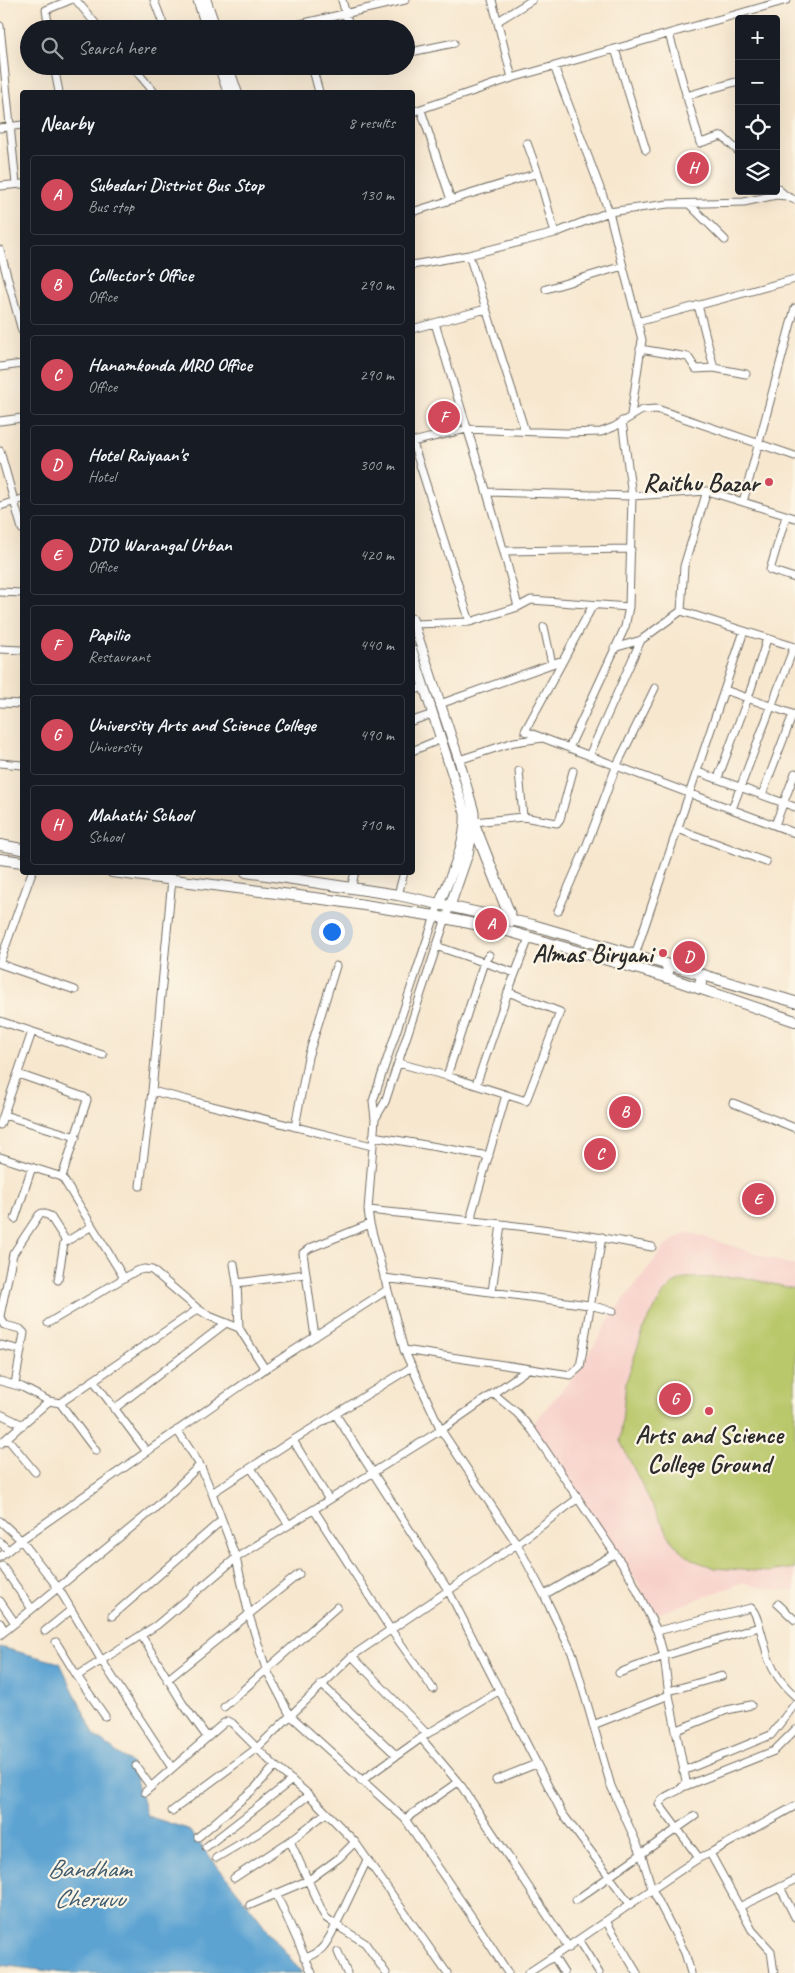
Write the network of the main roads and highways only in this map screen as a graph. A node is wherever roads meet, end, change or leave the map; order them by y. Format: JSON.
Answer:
{"nodes":[{"id":1,"x":474,"y":823,"type":"road end"},
{"id":2,"x":0,"y":845,"type":"edge"},
{"id":3,"x":20,"y":849,"type":"edge"},
{"id":4,"x":0,"y":859,"type":"edge"},
{"id":5,"x":20,"y":862,"type":"edge"},
{"id":6,"x":138,"y":875,"type":"edge"},
{"id":7,"x":280,"y":875,"type":"edge"},
{"id":8,"x":512,"y":921,"type":"junction"},
{"id":9,"x":668,"y":971,"type":"junction"},
{"id":10,"x":703,"y":975,"type":"junction"},
{"id":11,"x":699,"y":988,"type":"junction"},
{"id":12,"x":795,"y":1002,"type":"edge"},
{"id":13,"x":795,"y":1021,"type":"edge"}],
"edges":[{"from":1,"to":8,"type":"highway"},
{"from":2,"to":3,"type":"main road"},
{"from":4,"to":5,"type":"main road"},
{"from":6,"to":9,"type":"main road"},
{"from":7,"to":8,"type":"main road"},
{"from":8,"to":9,"type":"main road"},
{"from":9,"to":10,"type":"main road"},
{"from":9,"to":11,"type":"main road"},
{"from":10,"to":11,"type":"highway"},
{"from":10,"to":12,"type":"main road"},
{"from":11,"to":13,"type":"main road"}]}
